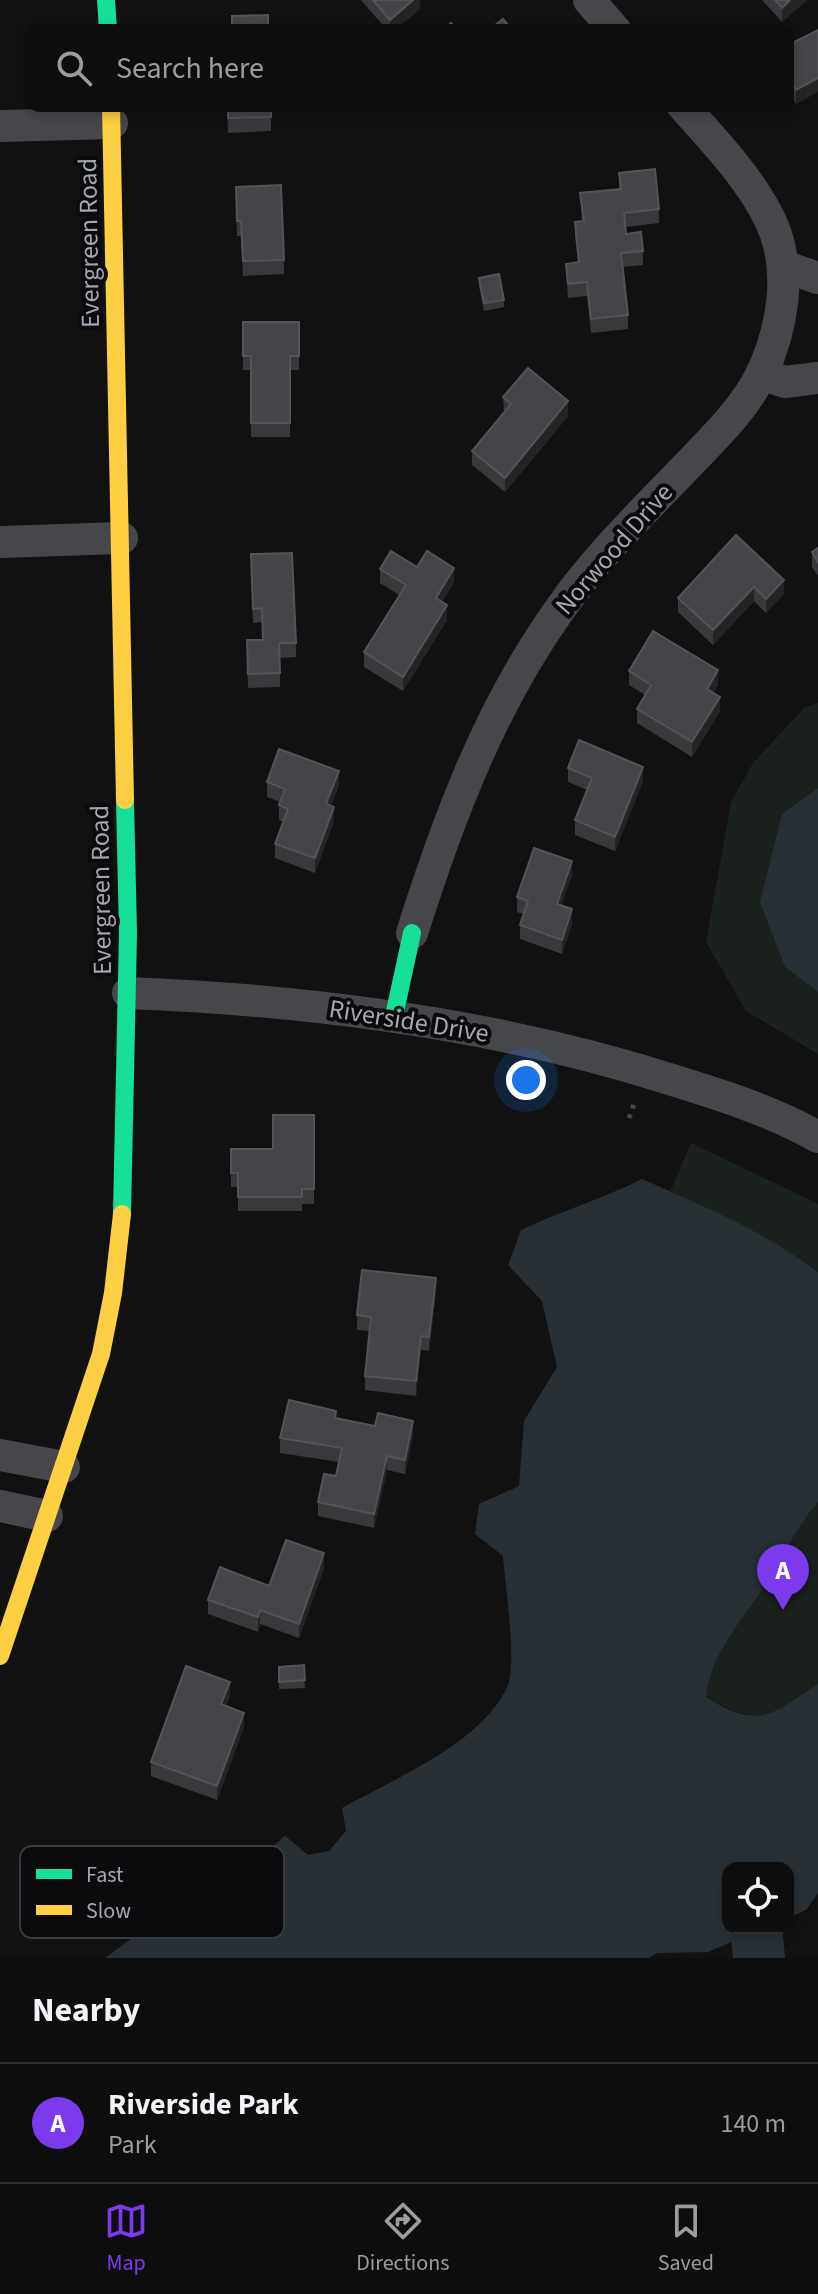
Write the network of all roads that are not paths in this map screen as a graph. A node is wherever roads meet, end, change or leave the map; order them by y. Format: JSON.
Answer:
{"nodes":[{"id":1,"x":106,"y":0,"type":"edge"},
{"id":2,"x":589,"y":0,"type":"edge"},
{"id":3,"x":108,"y":24,"type":"edge"},
{"id":4,"x":610,"y":24,"type":"edge"},
{"id":5,"x":688,"y":112,"type":"edge"},
{"id":6,"x":111,"y":114,"type":"edge"},
{"id":7,"x":0,"y":126,"type":"edge"},
{"id":8,"x":783,"y":266,"type":"junction"},
{"id":9,"x":818,"y":278,"type":"edge"},
{"id":10,"x":761,"y":374,"type":"junction"},
{"id":11,"x":818,"y":378,"type":"edge"},
{"id":12,"x":122,"y":538,"type":"junction"},
{"id":13,"x":0,"y":542,"type":"edge"},
{"id":14,"x":412,"y":933,"type":"joint"},
{"id":15,"x":128,"y":993,"type":"junction"},
{"id":16,"x":394,"y":1016,"type":"junction"},
{"id":17,"x":818,"y":1137,"type":"edge"},
{"id":18,"x":0,"y":1455,"type":"edge"},
{"id":19,"x":64,"y":1467,"type":"junction"},
{"id":20,"x":0,"y":1506,"type":"edge"},
{"id":21,"x":47,"y":1516,"type":"junction"},
{"id":22,"x":0,"y":1656,"type":"edge"}],
"edges":[{"from":1,"to":3,"type":"street"},
{"from":2,"to":4,"type":"street"},
{"from":5,"to":8,"type":"street"},
{"from":6,"to":7,"type":"street"},
{"from":6,"to":12,"type":"street","name":"Evergreen Road"},
{"from":8,"to":9,"type":"street"},
{"from":8,"to":10,"type":"street","name":"Norwood Drive"},
{"from":10,"to":11,"type":"street"},
{"from":10,"to":14,"type":"street","name":"Norwood Drive"},
{"from":12,"to":13,"type":"street"},
{"from":12,"to":15,"type":"street","name":"Evergreen Road"},
{"from":14,"to":16,"type":"street","name":"Norwood Drive"},
{"from":15,"to":16,"type":"street","name":"Riverside Drive"},
{"from":15,"to":19,"type":"street","name":"Evergreen Road"},
{"from":16,"to":17,"type":"street","name":"Riverside Drive"},
{"from":18,"to":19,"type":"street"},
{"from":19,"to":21,"type":"street","name":"Evergreen Road"},
{"from":20,"to":21,"type":"street"},
{"from":21,"to":22,"type":"street","name":"Evergreen Road"}]}
